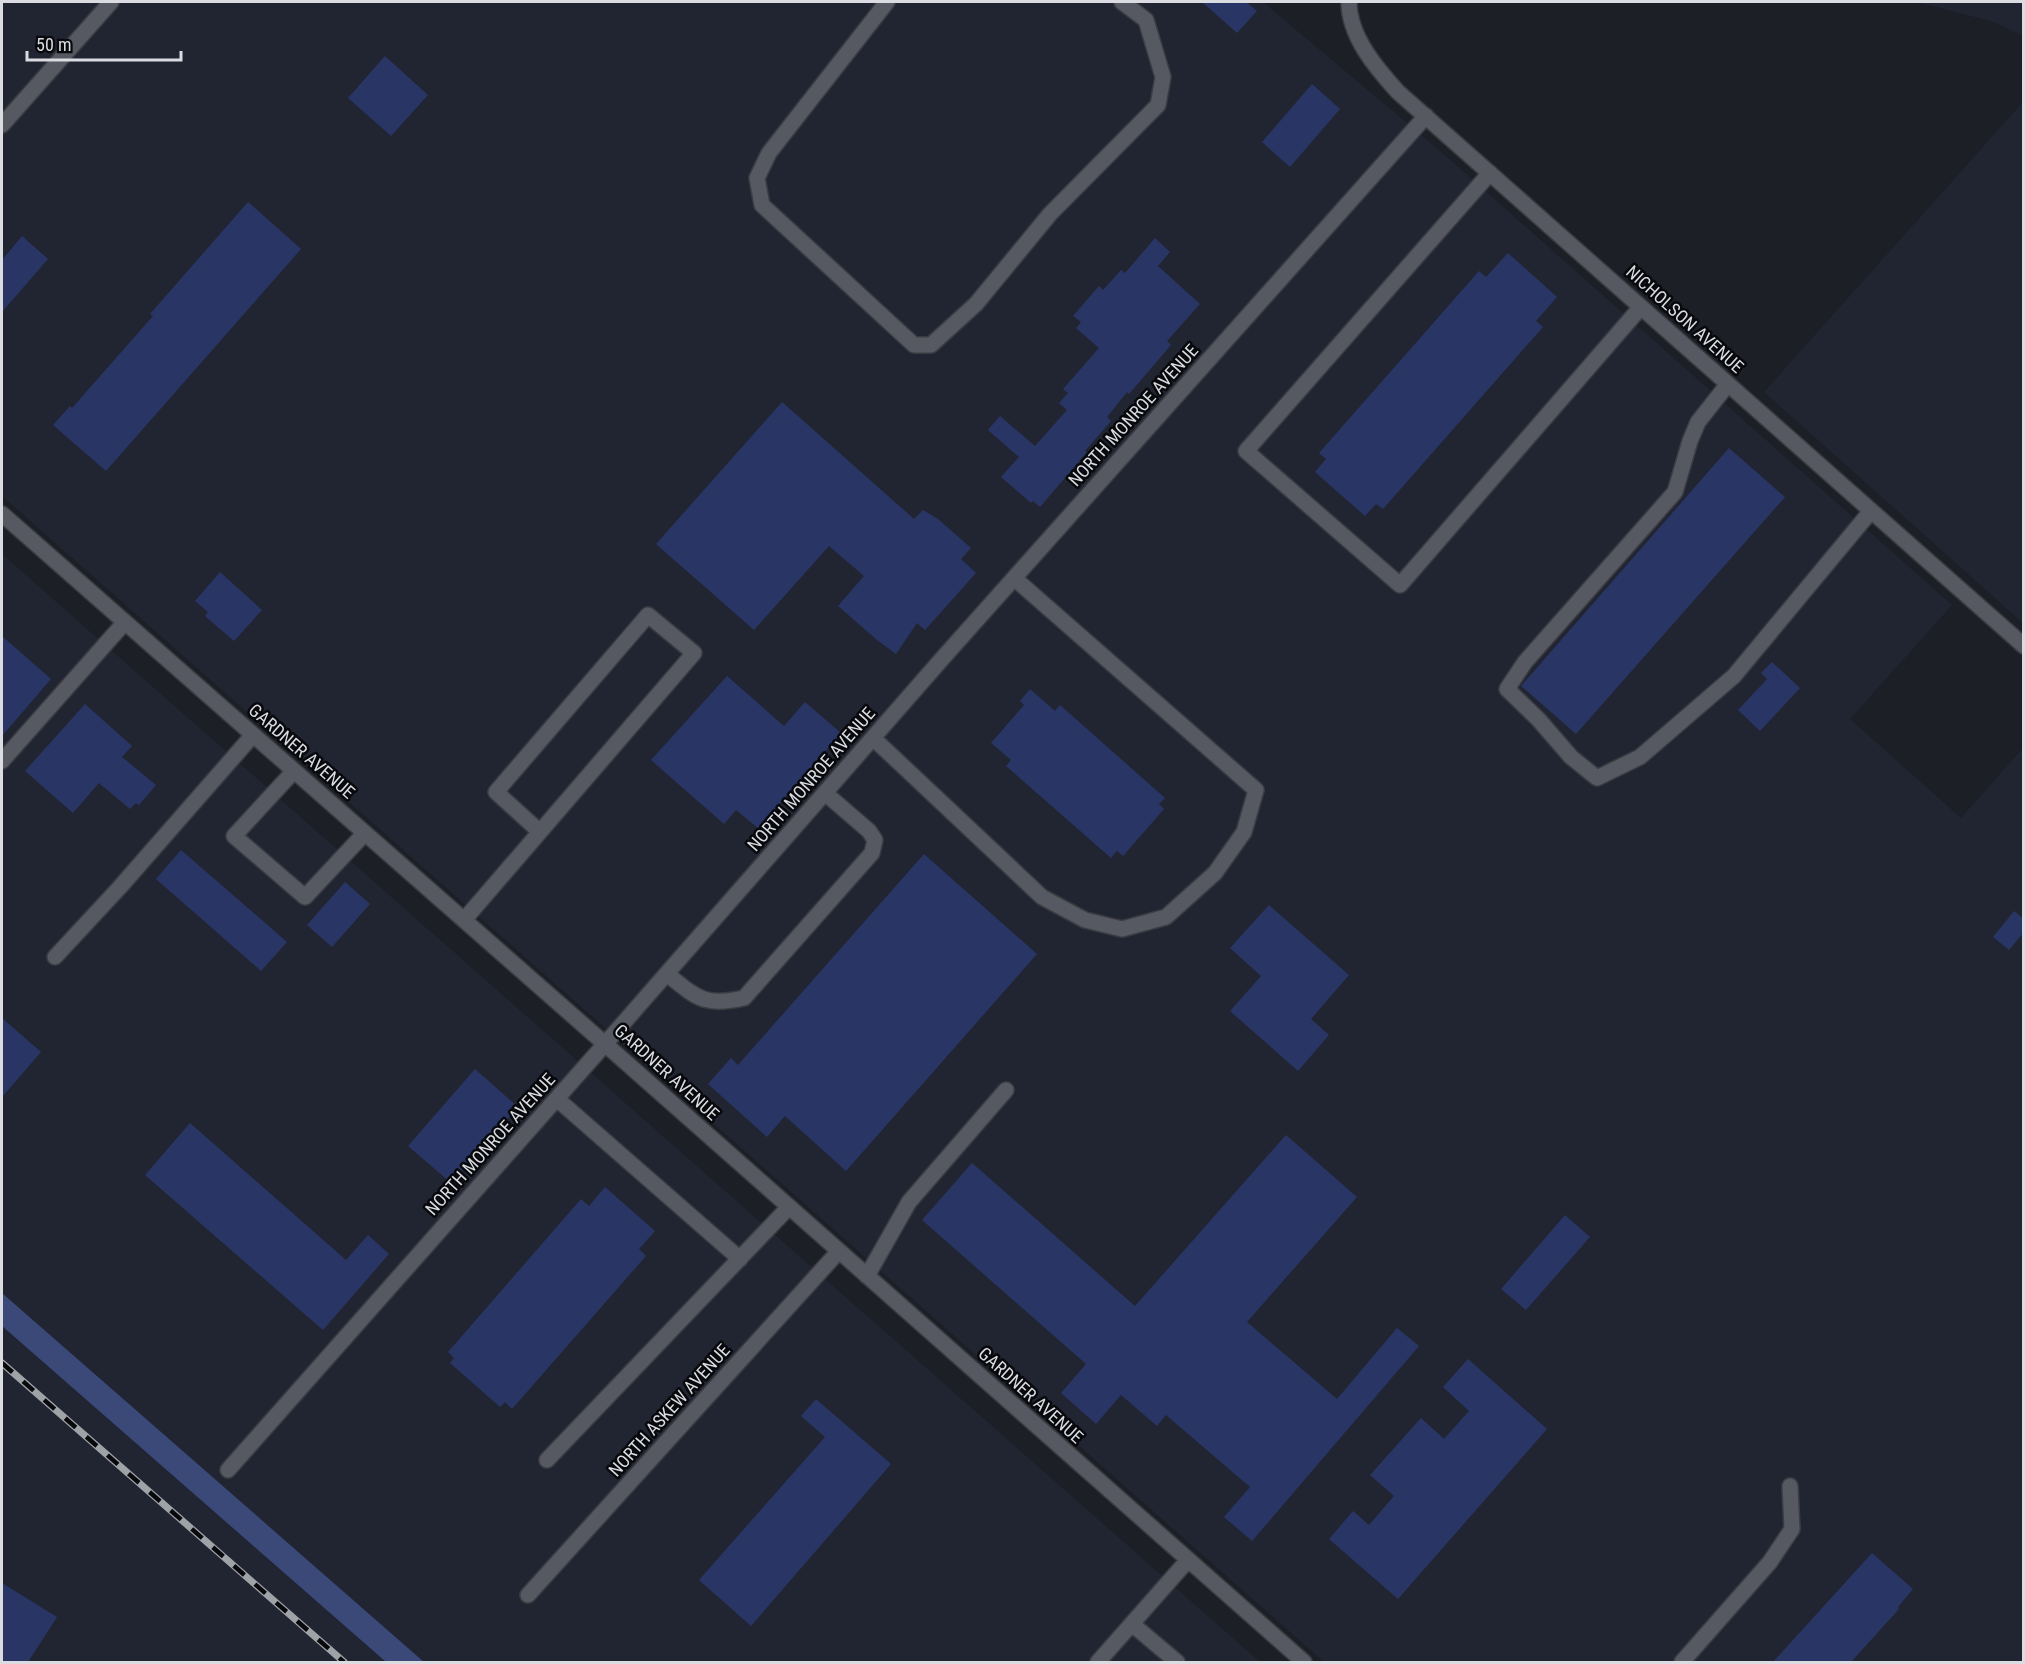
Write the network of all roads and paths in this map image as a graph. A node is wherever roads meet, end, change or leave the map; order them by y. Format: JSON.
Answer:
{"nodes":[{"id":1,"x":111,"y":2,"type":"edge"},
{"id":2,"x":887,"y":2,"type":"edge"},
{"id":3,"x":1122,"y":2,"type":"edge"},
{"id":4,"x":1349,"y":2,"type":"edge"},
{"id":5,"x":1426,"y":116,"type":"junction"},
{"id":6,"x":2,"y":124,"type":"edge"},
{"id":7,"x":1490,"y":173,"type":"junction"},
{"id":8,"x":1641,"y":307,"type":"junction"},
{"id":9,"x":1728,"y":384,"type":"junction"},
{"id":10,"x":1871,"y":511,"type":"junction"},
{"id":11,"x":2,"y":514,"type":"edge"},
{"id":12,"x":1014,"y":578,"type":"junction"},
{"id":13,"x":125,"y":622,"type":"junction"},
{"id":14,"x":2024,"y":646,"type":"edge"},
{"id":15,"x":253,"y":735,"type":"junction"},
{"id":16,"x":873,"y":738,"type":"junction"},
{"id":17,"x":2,"y":761,"type":"edge"},
{"id":18,"x":294,"y":771,"type":"junction"},
{"id":19,"x":825,"y":793,"type":"junction"},
{"id":20,"x":540,"y":832,"type":"junction"},
{"id":21,"x":365,"y":833,"type":"junction"},
{"id":22,"x":464,"y":920,"type":"junction"},
{"id":23,"x":55,"y":957,"type":"dead end"},
{"id":24,"x":667,"y":974,"type":"junction"},
{"id":25,"x":605,"y":1044,"type":"junction"},
{"id":26,"x":1006,"y":1090,"type":"dead end"},
{"id":27,"x":557,"y":1099,"type":"junction"},
{"id":28,"x":789,"y":1207,"type":"junction"},
{"id":29,"x":839,"y":1251,"type":"junction"},
{"id":30,"x":740,"y":1259,"type":"junction"},
{"id":31,"x":867,"y":1276,"type":"junction"},
{"id":32,"x":547,"y":1460,"type":"dead end"},
{"id":33,"x":228,"y":1470,"type":"dead end"},
{"id":34,"x":1790,"y":1486,"type":"dead end"},
{"id":35,"x":1188,"y":1560,"type":"junction"},
{"id":36,"x":528,"y":1595,"type":"dead end"},
{"id":37,"x":1132,"y":1623,"type":"junction"},
{"id":38,"x":1098,"y":1662,"type":"edge"},
{"id":39,"x":1177,"y":1662,"type":"edge"},
{"id":40,"x":1304,"y":1662,"type":"edge"},
{"id":41,"x":1682,"y":1662,"type":"edge"}],
"edges":[{"from":1,"to":6,"type":"street"},
{"from":2,"to":3,"type":"street"},
{"from":4,"to":5,"type":"street","name":"NICHOLSON AVENUE"},
{"from":5,"to":7,"type":"street","name":"NICHOLSON AVENUE"},
{"from":5,"to":12,"type":"street","name":"NORTH MONROE AVENUE"},
{"from":7,"to":8,"type":"street","name":"NICHOLSON AVENUE"},
{"from":7,"to":8,"type":"street"},
{"from":8,"to":9,"type":"street","name":"NICHOLSON AVENUE"},
{"from":9,"to":10,"type":"street","name":"NICHOLSON AVENUE"},
{"from":9,"to":10,"type":"street"},
{"from":10,"to":14,"type":"street","name":"NICHOLSON AVENUE"},
{"from":11,"to":13,"type":"street","name":"GARDNER AVENUE"},
{"from":12,"to":16,"type":"street","name":"NORTH MONROE AVENUE"},
{"from":12,"to":16,"type":"street"},
{"from":13,"to":15,"type":"street","name":"GARDNER AVENUE"},
{"from":13,"to":17,"type":"street"},
{"from":15,"to":18,"type":"street","name":"GARDNER AVENUE"},
{"from":15,"to":23,"type":"street"},
{"from":16,"to":19,"type":"street","name":"NORTH MONROE AVENUE"},
{"from":18,"to":21,"type":"street","name":"GARDNER AVENUE"},
{"from":18,"to":21,"type":"street"},
{"from":19,"to":24,"type":"street","name":"NORTH MONROE AVENUE"},
{"from":19,"to":24,"type":"street"},
{"from":20,"to":20,"type":"street"},
{"from":20,"to":22,"type":"street"},
{"from":21,"to":22,"type":"street","name":"GARDNER AVENUE"},
{"from":22,"to":25,"type":"street","name":"GARDNER AVENUE"},
{"from":24,"to":25,"type":"street","name":"NORTH MONROE AVENUE"},
{"from":25,"to":27,"type":"street","name":"NORTH MONROE AVENUE"},
{"from":25,"to":28,"type":"street","name":"GARDNER AVENUE"},
{"from":26,"to":31,"type":"street"},
{"from":27,"to":30,"type":"street"},
{"from":27,"to":33,"type":"street","name":"NORTH MONROE AVENUE"},
{"from":28,"to":29,"type":"street","name":"GARDNER AVENUE"},
{"from":28,"to":30,"type":"street"},
{"from":29,"to":31,"type":"street","name":"GARDNER AVENUE"},
{"from":29,"to":36,"type":"street","name":"NORTH ASKEW AVENUE"},
{"from":30,"to":32,"type":"street"},
{"from":31,"to":35,"type":"street","name":"GARDNER AVENUE"},
{"from":34,"to":41,"type":"street"},
{"from":35,"to":37,"type":"street"},
{"from":35,"to":40,"type":"street","name":"GARDNER AVENUE"},
{"from":37,"to":38,"type":"street"},
{"from":37,"to":39,"type":"street"}]}
